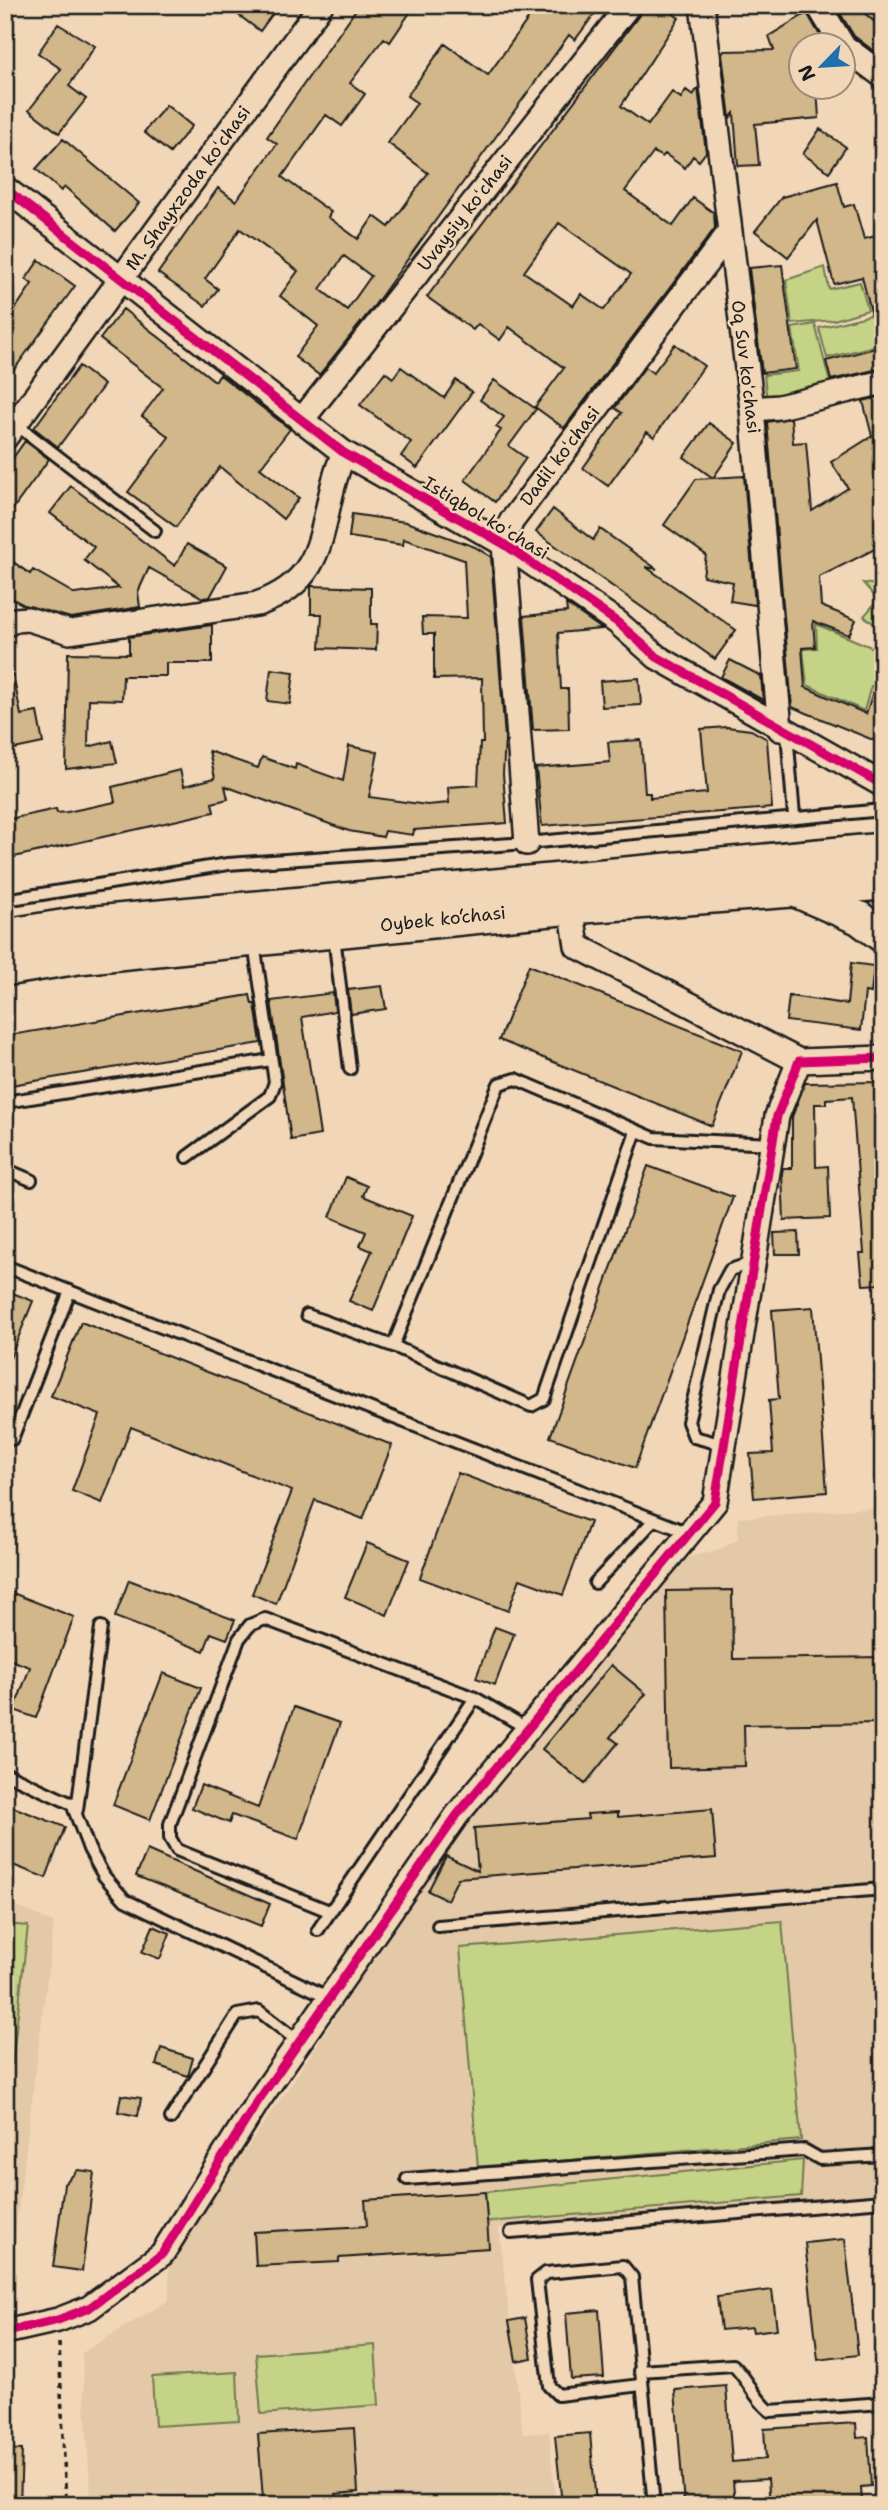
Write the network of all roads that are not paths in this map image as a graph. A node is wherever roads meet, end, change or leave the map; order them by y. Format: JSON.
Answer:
{"nodes":[{"id":1,"x":321,"y":5,"type":"edge"},
{"id":2,"x":629,"y":5,"type":"edge"},
{"id":3,"x":702,"y":5,"type":"edge"},
{"id":4,"x":818,"y":5,"type":"edge"},
{"id":5,"x":883,"y":76,"type":"edge"},
{"id":6,"x":6,"y":189,"type":"edge"},
{"id":7,"x":729,"y":233,"type":"junction"},
{"id":8,"x":120,"y":281,"type":"junction"},
{"id":9,"x":883,"y":382,"type":"edge"},
{"id":10,"x":752,"y":409,"type":"junction"},
{"id":11,"x":301,"y":421,"type":"junction"},
{"id":12,"x":9,"y":426,"type":"edge"},
{"id":13,"x":344,"y":453,"type":"junction"},
{"id":14,"x":155,"y":531,"type":"dead end"},
{"id":15,"x":505,"y":544,"type":"junction"},
{"id":16,"x":5,"y":625,"type":"edge"},
{"id":17,"x":784,"y":731,"type":"junction"},
{"id":18,"x":883,"y":785,"type":"edge"},
{"id":19,"x":883,"y":810,"type":"edge"},
{"id":20,"x":794,"y":816,"type":"junction"},
{"id":21,"x":527,"y":843,"type":"junction"},
{"id":22,"x":883,"y":851,"type":"edge"},
{"id":23,"x":883,"y":882,"type":"edge"},
{"id":24,"x":792,"y":889,"type":"junction"},
{"id":25,"x":5,"y":900,"type":"edge"},
{"id":26,"x":571,"y":906,"type":"junction"},
{"id":27,"x":333,"y":930,"type":"junction"},
{"id":28,"x":883,"y":936,"type":"edge"},
{"id":29,"x":5,"y":937,"type":"edge"},
{"id":30,"x":253,"y":938,"type":"junction"},
{"id":31,"x":5,"y":968,"type":"edge"},
{"id":32,"x":883,"y":1058,"type":"edge"},
{"id":33,"x":271,"y":1060,"type":"junction"},
{"id":34,"x":799,"y":1061,"type":"junction"},
{"id":35,"x":350,"y":1069,"type":"dead end"},
{"id":36,"x":5,"y":1102,"type":"edge"},
{"id":37,"x":636,"y":1131,"type":"junction"},
{"id":38,"x":773,"y":1144,"type":"junction"},
{"id":39,"x":187,"y":1157,"type":"dead end"},
{"id":40,"x":5,"y":1169,"type":"edge"},
{"id":41,"x":30,"y":1180,"type":"dead end"},
{"id":42,"x":754,"y":1262,"type":"junction"},
{"id":43,"x":5,"y":1266,"type":"edge"},
{"id":44,"x":70,"y":1291,"type":"junction"},
{"id":45,"x":307,"y":1315,"type":"dead end"},
{"id":46,"x":393,"y":1346,"type":"junction"},
{"id":47,"x":12,"y":1438,"type":"dead end"},
{"id":48,"x":724,"y":1445,"type":"junction"},
{"id":49,"x":654,"y":1520,"type":"junction"},
{"id":50,"x":689,"y":1534,"type":"junction"},
{"id":51,"x":595,"y":1583,"type":"dead end"},
{"id":52,"x":101,"y":1628,"type":"dead end"},
{"id":53,"x":475,"y":1698,"type":"junction"},
{"id":54,"x":528,"y":1729,"type":"junction"},
{"id":55,"x":5,"y":1773,"type":"edge"},
{"id":56,"x":77,"y":1810,"type":"junction"},
{"id":57,"x":883,"y":1889,"type":"edge"},
{"id":58,"x":329,"y":1911,"type":"junction"},
{"id":59,"x":438,"y":1926,"type":"dead end"},
{"id":60,"x":318,"y":1930,"type":"dead end"},
{"id":61,"x":330,"y":1998,"type":"junction"},
{"id":62,"x":299,"y":2042,"type":"junction"},
{"id":63,"x":172,"y":2118,"type":"dead end"},
{"id":64,"x":883,"y":2155,"type":"edge"},
{"id":65,"x":407,"y":2179,"type":"dead end"},
{"id":66,"x":883,"y":2201,"type":"edge"},
{"id":67,"x":512,"y":2232,"type":"dead end"},
{"id":68,"x":5,"y":2332,"type":"edge"},
{"id":69,"x":640,"y":2371,"type":"junction"},
{"id":70,"x":641,"y":2385,"type":"junction"},
{"id":71,"x":883,"y":2403,"type":"edge"},
{"id":72,"x":654,"y":2505,"type":"edge"}],
"edges":[{"from":1,"to":8,"type":"street","name":"M. Shayxzoda koʻchasi"},
{"from":2,"to":11,"type":"street","name":"Uvaysiy koʻchasi"},
{"from":3,"to":7,"type":"street","name":"Oq Suv koʻchasi"},
{"from":4,"to":5,"type":"street"},
{"from":6,"to":8,"type":"street","name":"Istiqbol koʻchasi"},
{"from":7,"to":10,"type":"street","name":"Oq Suv koʻchasi"},
{"from":7,"to":15,"type":"street","name":"Dadil koʻchasi"},
{"from":8,"to":11,"type":"street","name":"Istiqbol koʻchasi"},
{"from":8,"to":12,"type":"street","name":"M. Shayxzoda koʻchasi"},
{"from":9,"to":10,"type":"street"},
{"from":10,"to":17,"type":"street","name":"Oq Suv koʻchasi"},
{"from":11,"to":13,"type":"street","name":"Istiqbol koʻchasi"},
{"from":12,"to":14,"type":"lane"},
{"from":13,"to":15,"type":"street","name":"Istiqbol koʻchasi"},
{"from":13,"to":16,"type":"street"},
{"from":15,"to":17,"type":"street","name":"Istiqbol koʻchasi"},
{"from":15,"to":21,"type":"street","name":"Dadil koʻchasi"},
{"from":17,"to":18,"type":"street","name":"Istiqbol koʻchasi"},
{"from":17,"to":20,"type":"lane"},
{"from":19,"to":20,"type":"lane"},
{"from":20,"to":21,"type":"lane"},
{"from":21,"to":25,"type":"lane"},
{"from":22,"to":29,"type":"main road","name":"Oybek ko‘chasi"},
{"from":23,"to":24,"type":"main road","name":"Oybek ko‘chasi"},
{"from":24,"to":26,"type":"main road","name":"Oybek ko‘chasi"},
{"from":24,"to":28,"type":"main road"},
{"from":26,"to":27,"type":"main road","name":"Oybek ko‘chasi"},
{"from":26,"to":34,"type":"street"},
{"from":27,"to":30,"type":"main road","name":"Oybek ko‘chasi"},
{"from":27,"to":35,"type":"lane"},
{"from":30,"to":31,"type":"main road","name":"Oybek ko‘chasi"},
{"from":30,"to":33,"type":"lane"},
{"from":32,"to":34,"type":"street"},
{"from":33,"to":36,"type":"lane"},
{"from":33,"to":39,"type":"lane"},
{"from":34,"to":38,"type":"street"},
{"from":37,"to":38,"type":"lane"},
{"from":37,"to":46,"type":"lane"},
{"from":37,"to":46,"type":"lane"},
{"from":38,"to":42,"type":"street"},
{"from":40,"to":41,"type":"lane"},
{"from":42,"to":48,"type":"street"},
{"from":42,"to":48,"type":"lane"},
{"from":43,"to":44,"type":"lane"},
{"from":44,"to":47,"type":"lane"},
{"from":44,"to":49,"type":"lane"},
{"from":45,"to":46,"type":"lane"},
{"from":48,"to":50,"type":"street"},
{"from":49,"to":50,"type":"lane"},
{"from":49,"to":51,"type":"lane"},
{"from":50,"to":54,"type":"street"},
{"from":52,"to":56,"type":"lane"},
{"from":53,"to":54,"type":"lane"},
{"from":53,"to":58,"type":"lane"},
{"from":53,"to":58,"type":"lane"},
{"from":54,"to":61,"type":"street"},
{"from":55,"to":56,"type":"lane"},
{"from":56,"to":61,"type":"lane"},
{"from":57,"to":59,"type":"lane"},
{"from":58,"to":60,"type":"lane"},
{"from":61,"to":62,"type":"street"},
{"from":62,"to":63,"type":"lane"},
{"from":62,"to":68,"type":"street"},
{"from":64,"to":65,"type":"lane"},
{"from":66,"to":67,"type":"lane"},
{"from":69,"to":70,"type":"lane"},
{"from":69,"to":70,"type":"lane"},
{"from":69,"to":71,"type":"lane"},
{"from":70,"to":72,"type":"lane"}]}
